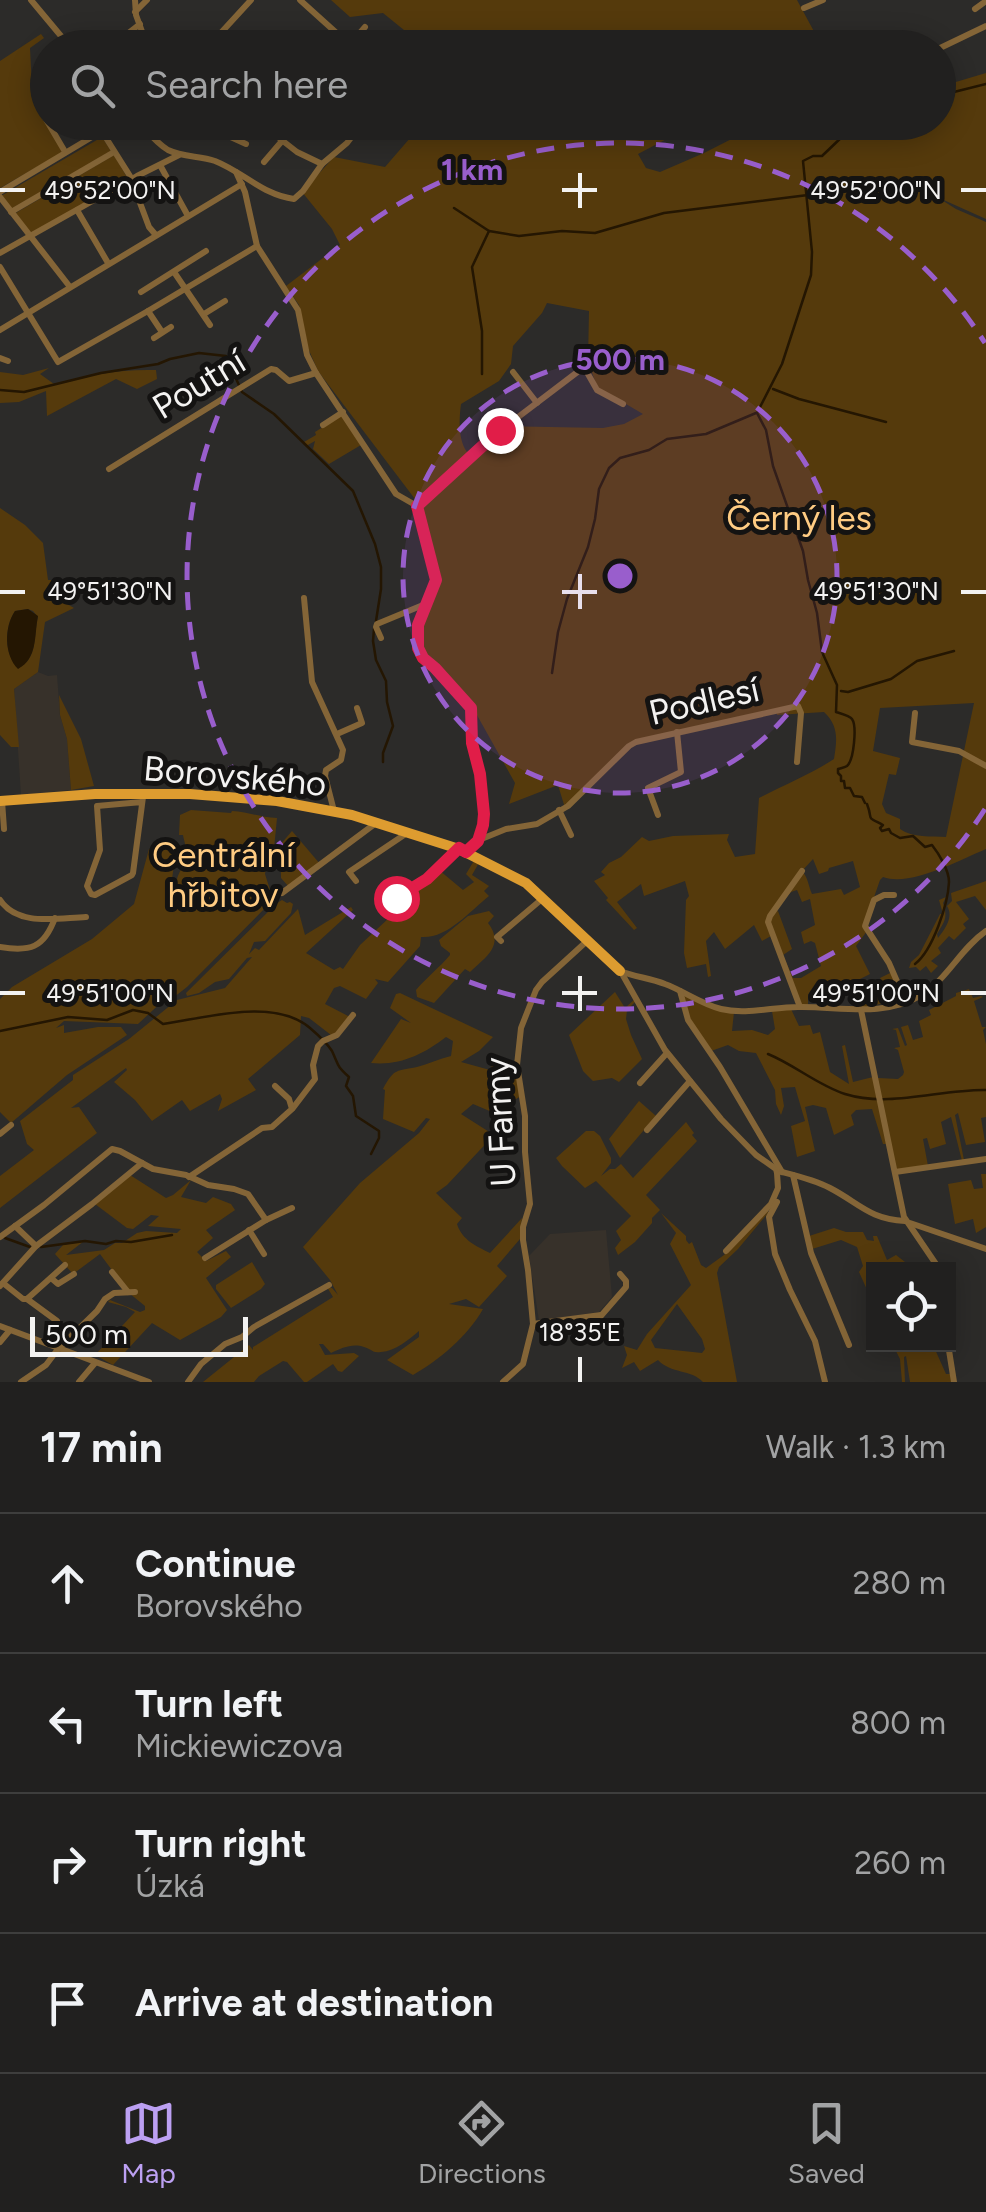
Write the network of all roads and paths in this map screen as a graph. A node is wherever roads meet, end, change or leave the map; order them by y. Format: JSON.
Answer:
{"nodes":[{"id":1,"x":31,"y":0,"type":"edge"},
{"id":2,"x":135,"y":0,"type":"edge"},
{"id":3,"x":147,"y":0,"type":"edge"},
{"id":4,"x":250,"y":0,"type":"edge"},
{"id":5,"x":300,"y":0,"type":"edge"},
{"id":6,"x":823,"y":0,"type":"edge"},
{"id":7,"x":986,"y":1,"type":"edge"},
{"id":8,"x":804,"y":8,"type":"dead end"},
{"id":9,"x":974,"y":8,"type":"dead end"},
{"id":10,"x":135,"y":12,"type":"junction"},
{"id":11,"x":140,"y":24,"type":"junction"},
{"id":12,"x":986,"y":26,"type":"edge"},
{"id":13,"x":365,"y":27,"type":"dead end"},
{"id":14,"x":56,"y":30,"type":"edge"},
{"id":15,"x":132,"y":30,"type":"edge"},
{"id":16,"x":142,"y":30,"type":"edge"},
{"id":17,"x":223,"y":30,"type":"edge"},
{"id":18,"x":332,"y":30,"type":"edge"},
{"id":19,"x":362,"y":30,"type":"edge"},
{"id":20,"x":956,"y":40,"type":"edge"},
{"id":21,"x":58,"y":140,"type":"edge"},
{"id":22,"x":89,"y":140,"type":"edge"},
{"id":23,"x":107,"y":140,"type":"edge"},
{"id":24,"x":155,"y":140,"type":"edge"},
{"id":25,"x":237,"y":140,"type":"edge"},
{"id":26,"x":350,"y":140,"type":"edge"},
{"id":27,"x":282,"y":141,"type":"joint"},
{"id":28,"x":246,"y":144,"type":"dead end"},
{"id":29,"x":64,"y":150,"type":"dead end"},
{"id":30,"x":114,"y":152,"type":"junction"},
{"id":31,"x":180,"y":154,"type":"junction"},
{"id":32,"x":264,"y":162,"type":"dead end"},
{"id":33,"x":322,"y":164,"type":"junction"},
{"id":34,"x":160,"y":165,"type":"junction"},
{"id":35,"x":239,"y":177,"type":"junction"},
{"id":36,"x":132,"y":180,"type":"junction"},
{"id":37,"x":0,"y":194,"type":"edge"},
{"id":38,"x":78,"y":210,"type":"junction"},
{"id":39,"x":11,"y":212,"type":"junction"},
{"id":40,"x":188,"y":216,"type":"junction"},
{"id":41,"x":156,"y":234,"type":"junction"},
{"id":42,"x":29,"y":236,"type":"junction"},
{"id":43,"x":256,"y":246,"type":"junction"},
{"id":44,"x":206,"y":252,"type":"dead end"},
{"id":45,"x":0,"y":253,"type":"edge"},
{"id":46,"x":108,"y":262,"type":"junction"},
{"id":47,"x":0,"y":267,"type":"edge"},
{"id":48,"x":174,"y":272,"type":"junction"},
{"id":49,"x":70,"y":287,"type":"junction"},
{"id":50,"x":186,"y":288,"type":"junction"},
{"id":51,"x":140,"y":292,"type":"dead end"},
{"id":52,"x":224,"y":301,"type":"dead end"},
{"id":53,"x":148,"y":312,"type":"junction"},
{"id":54,"x":27,"y":314,"type":"junction"},
{"id":55,"x":204,"y":314,"type":"junction"},
{"id":56,"x":210,"y":326,"type":"dead end"},
{"id":57,"x":172,"y":327,"type":"dead end"},
{"id":58,"x":0,"y":330,"type":"edge"},
{"id":59,"x":162,"y":332,"type":"junction"},
{"id":60,"x":154,"y":338,"type":"dead end"},
{"id":61,"x":513,"y":372,"type":"dead end"},
{"id":62,"x":316,"y":374,"type":"junction"},
{"id":63,"x":537,"y":403,"type":"junction"},
{"id":64,"x":623,"y":404,"type":"dead end"},
{"id":65,"x":343,"y":412,"type":"junction"},
{"id":66,"x":323,"y":425,"type":"dead end"},
{"id":67,"x":110,"y":470,"type":"dead end"},
{"id":68,"x":417,"y":506,"type":"junction"},
{"id":69,"x":304,"y":598,"type":"dead end"},
{"id":70,"x":424,"y":605,"type":"junction"},
{"id":71,"x":381,"y":638,"type":"dead end"},
{"id":72,"x":357,"y":708,"type":"dead end"},
{"id":73,"x":915,"y":714,"type":"dead end"},
{"id":74,"x":677,"y":732,"type":"junction"},
{"id":75,"x":337,"y":734,"type":"junction"},
{"id":76,"x":796,"y":762,"type":"dead end"},
{"id":77,"x":986,"y":766,"type":"edge"},
{"id":78,"x":143,"y":798,"type":"junction"},
{"id":79,"x":1,"y":801,"type":"edge"},
{"id":80,"x":558,"y":810,"type":"junction"},
{"id":81,"x":334,"y":811,"type":"junction"},
{"id":82,"x":658,"y":815,"type":"dead end"},
{"id":83,"x":376,"y":823,"type":"junction"},
{"id":84,"x":4,"y":830,"type":"dead end"},
{"id":85,"x":408,"y":832,"type":"junction"},
{"id":86,"x":571,"y":835,"type":"dead end"},
{"id":87,"x":478,"y":841,"type":"junction"},
{"id":88,"x":462,"y":850,"type":"junction"},
{"id":89,"x":802,"y":871,"type":"dead end"},
{"id":90,"x":356,"y":880,"type":"dead end"},
{"id":91,"x":282,"y":894,"type":"dead end"},
{"id":92,"x":894,"y":895,"type":"dead end"},
{"id":93,"x":543,"y":898,"type":"junction"},
{"id":94,"x":0,"y":900,"type":"edge"},
{"id":95,"x":392,"y":901,"type":"dead end"},
{"id":96,"x":55,"y":918,"type":"junction"},
{"id":97,"x":86,"y":918,"type":"dead end"},
{"id":98,"x":986,"y":931,"type":"edge"},
{"id":99,"x":588,"y":940,"type":"junction"},
{"id":100,"x":500,"y":941,"type":"dead end"},
{"id":101,"x":0,"y":948,"type":"edge"},
{"id":102,"x":626,"y":975,"type":"junction"},
{"id":103,"x":680,"y":991,"type":"junction"},
{"id":104,"x":906,"y":1002,"type":"junction"},
{"id":105,"x":800,"y":1007,"type":"junction"},
{"id":106,"x":860,"y":1010,"type":"junction"},
{"id":107,"x":352,"y":1016,"type":"dead end"},
{"id":108,"x":667,"y":1052,"type":"junction"},
{"id":109,"x":690,"y":1080,"type":"junction"},
{"id":110,"x":640,"y":1083,"type":"dead end"},
{"id":111,"x":274,"y":1086,"type":"dead end"},
{"id":112,"x":670,"y":1104,"type":"junction"},
{"id":113,"x":292,"y":1109,"type":"junction"},
{"id":114,"x":678,"y":1114,"type":"dead end"},
{"id":115,"x":11,"y":1125,"type":"dead end"},
{"id":116,"x":647,"y":1130,"type":"dead end"},
{"id":117,"x":0,"y":1134,"type":"edge"},
{"id":118,"x":986,"y":1158,"type":"edge"},
{"id":119,"x":142,"y":1163,"type":"junction"},
{"id":120,"x":782,"y":1172,"type":"junction"},
{"id":121,"x":895,"y":1172,"type":"junction"},
{"id":122,"x":793,"y":1175,"type":"junction"},
{"id":123,"x":189,"y":1177,"type":"junction"},
{"id":124,"x":292,"y":1208,"type":"dead end"},
{"id":125,"x":266,"y":1220,"type":"junction"},
{"id":126,"x":907,"y":1222,"type":"junction"},
{"id":127,"x":16,"y":1226,"type":"junction"},
{"id":128,"x":249,"y":1230,"type":"junction"},
{"id":129,"x":0,"y":1237,"type":"edge"},
{"id":130,"x":36,"y":1246,"type":"junction"},
{"id":131,"x":986,"y":1249,"type":"edge"},
{"id":132,"x":726,"y":1251,"type":"dead end"},
{"id":133,"x":264,"y":1254,"type":"dead end"},
{"id":134,"x":205,"y":1258,"type":"dead end"},
{"id":135,"x":934,"y":1262,"type":"edge"},
{"id":136,"x":65,"y":1266,"type":"dead end"},
{"id":137,"x":112,"y":1272,"type":"dead end"},
{"id":138,"x":74,"y":1274,"type":"dead end"},
{"id":139,"x":620,"y":1274,"type":"dead end"},
{"id":140,"x":51,"y":1278,"type":"junction"},
{"id":141,"x":1,"y":1285,"type":"edge"},
{"id":142,"x":329,"y":1286,"type":"dead end"},
{"id":143,"x":28,"y":1300,"type":"junction"},
{"id":144,"x":601,"y":1315,"type":"junction"},
{"id":145,"x":58,"y":1321,"type":"dead end"},
{"id":146,"x":533,"y":1324,"type":"junction"},
{"id":147,"x":593,"y":1324,"type":"dead end"},
{"id":148,"x":0,"y":1326,"type":"edge"},
{"id":149,"x":10,"y":1330,"type":"junction"},
{"id":150,"x":0,"y":1342,"type":"edge"},
{"id":151,"x":849,"y":1345,"type":"dead end"},
{"id":152,"x":58,"y":1349,"type":"junction"},
{"id":153,"x":949,"y":1352,"type":"edge"},
{"id":154,"x":95,"y":1362,"type":"junction"},
{"id":155,"x":144,"y":1381,"type":"edge"},
{"id":156,"x":20,"y":1382,"type":"edge"},
{"id":157,"x":79,"y":1382,"type":"edge"},
{"id":158,"x":188,"y":1382,"type":"edge"},
{"id":159,"x":503,"y":1382,"type":"edge"},
{"id":160,"x":825,"y":1382,"type":"edge"},
{"id":161,"x":954,"y":1382,"type":"edge"}],
"edges":[{"from":1,"to":14,"type":"street"},
{"from":2,"to":10,"type":"street"},
{"from":3,"to":10,"type":"street"},
{"from":4,"to":17,"type":"street"},
{"from":5,"to":18,"type":"street"},
{"from":6,"to":8,"type":"street"},
{"from":7,"to":9,"type":"street"},
{"from":10,"to":11,"type":"street"},
{"from":11,"to":15,"type":"street"},
{"from":11,"to":16,"type":"street"},
{"from":12,"to":20,"type":"street"},
{"from":13,"to":19,"type":"street"},
{"from":21,"to":29,"type":"street"},
{"from":22,"to":37,"type":"street"},
{"from":23,"to":30,"type":"street"},
{"from":24,"to":31,"type":"street"},
{"from":25,"to":28,"type":"street"},
{"from":26,"to":33,"type":"street"},
{"from":27,"to":32,"type":"street"},
{"from":27,"to":33,"type":"street"},
{"from":30,"to":36,"type":"street"},
{"from":30,"to":39,"type":"street"},
{"from":31,"to":34,"type":"street"},
{"from":31,"to":35,"type":"street"},
{"from":33,"to":35,"type":"street"},
{"from":34,"to":36,"type":"street"},
{"from":34,"to":40,"type":"street"},
{"from":35,"to":40,"type":"street"},
{"from":35,"to":43,"type":"street"},
{"from":36,"to":38,"type":"street"},
{"from":36,"to":41,"type":"street"},
{"from":37,"to":39,"type":"street"},
{"from":38,"to":42,"type":"street"},
{"from":38,"to":46,"type":"street"},
{"from":39,"to":42,"type":"street"},
{"from":40,"to":41,"type":"street"},
{"from":41,"to":46,"type":"street"},
{"from":42,"to":45,"type":"street"},
{"from":42,"to":49,"type":"street"},
{"from":43,"to":50,"type":"street"},
{"from":43,"to":62,"type":"street"},
{"from":44,"to":48,"type":"street"},
{"from":46,"to":49,"type":"street"},
{"from":47,"to":54,"type":"street"},
{"from":48,"to":50,"type":"street"},
{"from":48,"to":51,"type":"street"},
{"from":49,"to":54,"type":"street"},
{"from":50,"to":53,"type":"street"},
{"from":50,"to":55,"type":"street"},
{"from":52,"to":55,"type":"street"},
{"from":53,"to":54,"type":"street"},
{"from":53,"to":59,"type":"street"},
{"from":54,"to":58,"type":"street"},
{"from":55,"to":56,"type":"street"},
{"from":57,"to":59,"type":"street"},
{"from":59,"to":60,"type":"street"},
{"from":61,"to":63,"type":"street"},
{"from":62,"to":65,"type":"street"},
{"from":62,"to":67,"type":"street","name":"Poutní"},
{"from":63,"to":64,"type":"street"},
{"from":63,"to":68,"type":"street"},
{"from":65,"to":66,"type":"street"},
{"from":65,"to":68,"type":"street"},
{"from":68,"to":70,"type":"street"},
{"from":69,"to":75,"type":"street"},
{"from":70,"to":71,"type":"street"},
{"from":70,"to":87,"type":"street"},
{"from":72,"to":75,"type":"street"},
{"from":73,"to":77,"type":"street"},
{"from":74,"to":76,"type":"street","name":"Podlesí"},
{"from":74,"to":80,"type":"street","name":"Podlesí"},
{"from":74,"to":82,"type":"street"},
{"from":75,"to":81,"type":"street"},
{"from":78,"to":78,"type":"street"},
{"from":78,"to":79,"type":"main road","name":"Borovského"},
{"from":78,"to":81,"type":"main road","name":"Borovského"},
{"from":79,"to":84,"type":"street"},
{"from":80,"to":86,"type":"street"},
{"from":80,"to":87,"type":"street","name":"Podlesí"},
{"from":81,"to":83,"type":"main road","name":"Borovského"},
{"from":83,"to":85,"type":"main road","name":"Borovského"},
{"from":83,"to":91,"type":"street"},
{"from":85,"to":88,"type":"main road","name":"Borovského"},
{"from":85,"to":90,"type":"street"},
{"from":87,"to":88,"type":"street"},
{"from":88,"to":93,"type":"main road","name":"Borovského"},
{"from":88,"to":95,"type":"street"},
{"from":89,"to":105,"type":"street"},
{"from":92,"to":104,"type":"street"},
{"from":93,"to":99,"type":"main road","name":"Borovského"},
{"from":93,"to":100,"type":"street"},
{"from":94,"to":96,"type":"street"},
{"from":96,"to":97,"type":"street"},
{"from":96,"to":101,"type":"street"},
{"from":98,"to":104,"type":"street"},
{"from":99,"to":102,"type":"main road","name":"Borovského"},
{"from":99,"to":146,"type":"street","name":"U Farmy"},
{"from":102,"to":103,"type":"street"},
{"from":102,"to":108,"type":"street","name":"Borovského"},
{"from":103,"to":105,"type":"street"},
{"from":103,"to":120,"type":"street"},
{"from":104,"to":106,"type":"street"},
{"from":105,"to":106,"type":"street"},
{"from":106,"to":121,"type":"street"},
{"from":107,"to":113,"type":"street"},
{"from":108,"to":109,"type":"street","name":"Borovského"},
{"from":108,"to":110,"type":"street"},
{"from":109,"to":112,"type":"street"},
{"from":109,"to":132,"type":"street","name":"Borovského"},
{"from":111,"to":113,"type":"street"},
{"from":112,"to":114,"type":"street"},
{"from":112,"to":116,"type":"street"},
{"from":113,"to":123,"type":"street"},
{"from":115,"to":117,"type":"street"},
{"from":118,"to":121,"type":"street"},
{"from":119,"to":123,"type":"street"},
{"from":119,"to":127,"type":"street"},
{"from":119,"to":130,"type":"street"},
{"from":120,"to":122,"type":"street"},
{"from":120,"to":160,"type":"street"},
{"from":121,"to":126,"type":"street"},
{"from":122,"to":126,"type":"street"},
{"from":122,"to":151,"type":"street"},
{"from":123,"to":125,"type":"street"},
{"from":124,"to":125,"type":"street"},
{"from":125,"to":128,"type":"street"},
{"from":126,"to":131,"type":"street"},
{"from":126,"to":135,"type":"street"},
{"from":127,"to":129,"type":"street"},
{"from":127,"to":130,"type":"street"},
{"from":128,"to":133,"type":"street"},
{"from":128,"to":134,"type":"street"},
{"from":130,"to":141,"type":"street"},
{"from":136,"to":140,"type":"street"},
{"from":137,"to":152,"type":"street"},
{"from":138,"to":140,"type":"street"},
{"from":139,"to":144,"type":"street"},
{"from":140,"to":143,"type":"street"},
{"from":141,"to":143,"type":"street"},
{"from":142,"to":158,"type":"street"},
{"from":143,"to":145,"type":"street"},
{"from":144,"to":146,"type":"street"},
{"from":144,"to":147,"type":"street"},
{"from":146,"to":159,"type":"street","name":"U Farmy"},
{"from":148,"to":149,"type":"street"},
{"from":149,"to":150,"type":"street"},
{"from":149,"to":152,"type":"street"},
{"from":152,"to":154,"type":"street"},
{"from":152,"to":156,"type":"street"},
{"from":153,"to":161,"type":"street"},
{"from":154,"to":155,"type":"street"},
{"from":154,"to":157,"type":"street"}]}
